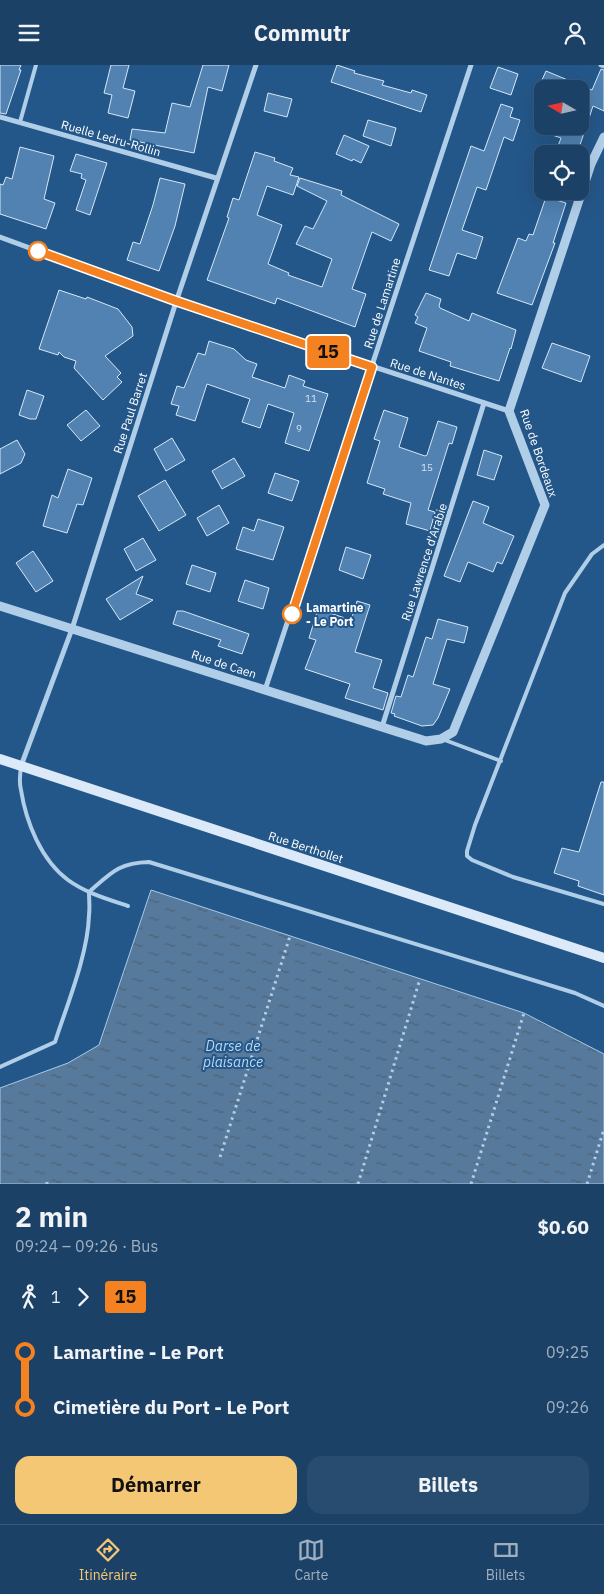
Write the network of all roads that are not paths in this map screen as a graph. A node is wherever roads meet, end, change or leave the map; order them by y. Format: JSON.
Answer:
{"nodes":[{"id":1,"x":36,"y":65,"type":"edge"},
{"id":2,"x":256,"y":65,"type":"edge"},
{"id":3,"x":471,"y":65,"type":"edge"},
{"id":4,"x":0,"y":117,"type":"edge"},
{"id":5,"x":20,"y":122,"type":"junction"},
{"id":6,"x":604,"y":137,"type":"edge"},
{"id":7,"x":216,"y":178,"type":"junction"},
{"id":8,"x":0,"y":237,"type":"edge"},
{"id":9,"x":176,"y":301,"type":"junction"},
{"id":10,"x":372,"y":367,"type":"junction"},
{"id":11,"x":484,"y":403,"type":"junction"},
{"id":12,"x":509,"y":411,"type":"junction"},
{"id":13,"x":604,"y":545,"type":"edge"},
{"id":14,"x":0,"y":606,"type":"edge"},
{"id":15,"x":72,"y":629,"type":"junction"},
{"id":16,"x":266,"y":690,"type":"junction"},
{"id":17,"x":382,"y":727,"type":"junction"},
{"id":18,"x":441,"y":739,"type":"junction"},
{"id":19,"x":0,"y":759,"type":"edge"},
{"id":20,"x":501,"y":761,"type":"junction"},
{"id":21,"x":21,"y":766,"type":"junction"},
{"id":22,"x":88,"y":892,"type":"junction"},
{"id":23,"x":604,"y":904,"type":"edge"},
{"id":24,"x":128,"y":906,"type":"dead end"},
{"id":25,"x":604,"y":957,"type":"edge"},
{"id":26,"x":604,"y":1006,"type":"edge"},
{"id":27,"x":0,"y":1067,"type":"edge"}],
"edges":[{"from":1,"to":5,"type":"lane"},
{"from":2,"to":7,"type":"street","name":"Rue Paul Barret"},
{"from":3,"to":10,"type":"street","name":"Rue de Lamartine"},
{"from":4,"to":5,"type":"street","name":"Ruelle Ledru-Rollin"},
{"from":5,"to":7,"type":"street","name":"Ruelle Ledru-Rollin"},
{"from":6,"to":12,"type":"street","name":"Rue de Bordeaux"},
{"from":7,"to":9,"type":"street","name":"Rue Paul Barret"},
{"from":8,"to":9,"type":"street","name":"Rue de Nantes"},
{"from":9,"to":10,"type":"street","name":"Rue de Nantes"},
{"from":9,"to":15,"type":"street","name":"Rue Paul Barret"},
{"from":10,"to":11,"type":"street","name":"Rue de Nantes"},
{"from":10,"to":16,"type":"street","name":"Rue de Lamartine"},
{"from":11,"to":12,"type":"street","name":"Rue de Nantes"},
{"from":11,"to":17,"type":"street","name":"Rue Lawrence d'Arabie"},
{"from":12,"to":18,"type":"street","name":"Rue de Bordeaux"},
{"from":13,"to":20,"type":"lane"},
{"from":14,"to":15,"type":"street","name":"Rue de Caen"},
{"from":15,"to":16,"type":"street","name":"Rue de Caen"},
{"from":15,"to":21,"type":"street","name":"Rue Paul Barret"},
{"from":16,"to":17,"type":"street","name":"Rue de Caen"},
{"from":17,"to":18,"type":"street","name":"Rue de Caen"},
{"from":18,"to":20,"type":"lane"},
{"from":19,"to":21,"type":"main road","name":"Rue Berthollet"},
{"from":20,"to":23,"type":"lane"},
{"from":21,"to":22,"type":"lane"},
{"from":21,"to":25,"type":"main road","name":"Rue Berthollet"},
{"from":22,"to":24,"type":"lane"},
{"from":22,"to":26,"type":"lane"},
{"from":22,"to":27,"type":"lane"}]}
